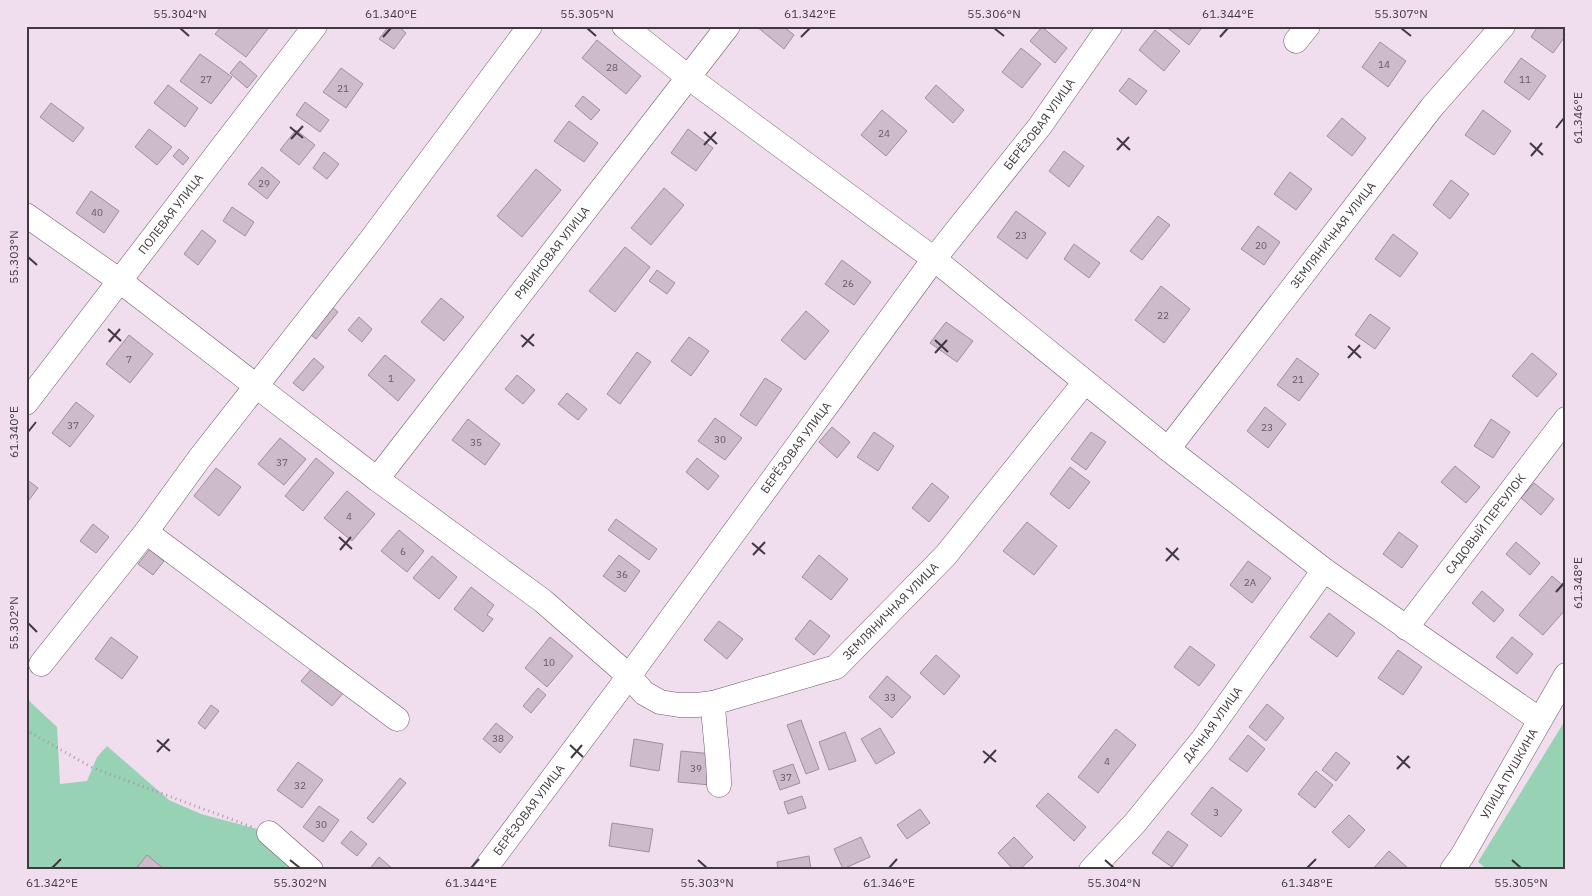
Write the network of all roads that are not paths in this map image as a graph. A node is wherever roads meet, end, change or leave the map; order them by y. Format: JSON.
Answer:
{"nodes":[{"id":1,"x":315,"y":26,"type":"edge"},
{"id":2,"x":530,"y":26,"type":"edge"},
{"id":3,"x":624,"y":26,"type":"edge"},
{"id":4,"x":728,"y":26,"type":"edge"},
{"id":5,"x":1110,"y":26,"type":"edge"},
{"id":6,"x":1503,"y":26,"type":"edge"},
{"id":7,"x":688,"y":77,"type":"junction"},
{"id":8,"x":26,"y":215,"type":"edge"},
{"id":9,"x":934,"y":260,"type":"junction"},
{"id":10,"x":120,"y":281,"type":"junction"},
{"id":11,"x":1085,"y":382,"type":"junction"},
{"id":12,"x":257,"y":387,"type":"junction"},
{"id":13,"x":26,"y":402,"type":"edge"},
{"id":14,"x":1566,"y":419,"type":"edge"},
{"id":15,"x":1168,"y":449,"type":"junction"},
{"id":16,"x":377,"y":479,"type":"junction"},
{"id":17,"x":146,"y":532,"type":"junction"},
{"id":18,"x":1324,"y":570,"type":"junction"},
{"id":19,"x":1406,"y":628,"type":"junction"},
{"id":20,"x":41,"y":664,"type":"dead end"},
{"id":21,"x":1566,"y":675,"type":"edge"},
{"id":22,"x":629,"y":676,"type":"junction"},
{"id":23,"x":712,"y":704,"type":"junction"},
{"id":24,"x":397,"y":719,"type":"dead end"},
{"id":25,"x":1540,"y":720,"type":"junction"},
{"id":26,"x":719,"y":785,"type":"dead end"},
{"id":27,"x":270,"y":833,"type":"road end"},
{"id":28,"x":311,"y":870,"type":"edge"},
{"id":29,"x":484,"y":870,"type":"edge"},
{"id":30,"x":1091,"y":870,"type":"edge"},
{"id":31,"x":1452,"y":870,"type":"edge"}],
"edges":[{"from":1,"to":10,"type":"street","name":"ПОЛЕВАЯ УЛИЦА"},
{"from":2,"to":12,"type":"street"},
{"from":3,"to":7,"type":"street"},
{"from":4,"to":7,"type":"street","name":"РЯБИНОВАЯ УЛИЦА"},
{"from":5,"to":9,"type":"street","name":"БЕРЁЗОВАЯ УЛИЦА"},
{"from":6,"to":15,"type":"street","name":"ЗЕМЛЯНИЧНАЯ УЛИЦА"},
{"from":7,"to":9,"type":"street"},
{"from":7,"to":16,"type":"street","name":"РЯБИНОВАЯ УЛИЦА"},
{"from":8,"to":10,"type":"street","name":"ЗЕМЛЯНИЧНАЯ УЛИЦА"},
{"from":9,"to":11,"type":"street"},
{"from":9,"to":22,"type":"street","name":"БЕРЁЗОВАЯ УЛИЦА"},
{"from":10,"to":12,"type":"street","name":"ЗЕМЛЯНИЧНАЯ УЛИЦА"},
{"from":10,"to":13,"type":"street","name":"ПОЛЕВАЯ УЛИЦА"},
{"from":11,"to":15,"type":"street"},
{"from":11,"to":23,"type":"street","name":"ЗЕМЛЯНИЧНАЯ УЛИЦА"},
{"from":12,"to":16,"type":"street","name":"ЗЕМЛЯНИЧНАЯ УЛИЦА"},
{"from":12,"to":17,"type":"street"},
{"from":14,"to":19,"type":"street","name":"САДОВЫЙ ПЕРЕУЛОК"},
{"from":15,"to":18,"type":"street"},
{"from":16,"to":22,"type":"street","name":"ЗЕМЛЯНИЧНАЯ УЛИЦА"},
{"from":17,"to":20,"type":"street"},
{"from":17,"to":24,"type":"street"},
{"from":18,"to":19,"type":"street"},
{"from":18,"to":30,"type":"street","name":"ДАЧНАЯ УЛИЦА"},
{"from":19,"to":25,"type":"street"},
{"from":21,"to":25,"type":"street","name":"УЛИЦА ПУШКИНА"},
{"from":22,"to":23,"type":"street","name":"ЗЕМЛЯНИЧНАЯ УЛИЦА"},
{"from":22,"to":29,"type":"street","name":"БЕРЁЗОВАЯ УЛИЦА"},
{"from":23,"to":26,"type":"street"},
{"from":25,"to":31,"type":"street","name":"УЛИЦА ПУШКИНА"},
{"from":27,"to":28,"type":"street"}]}
